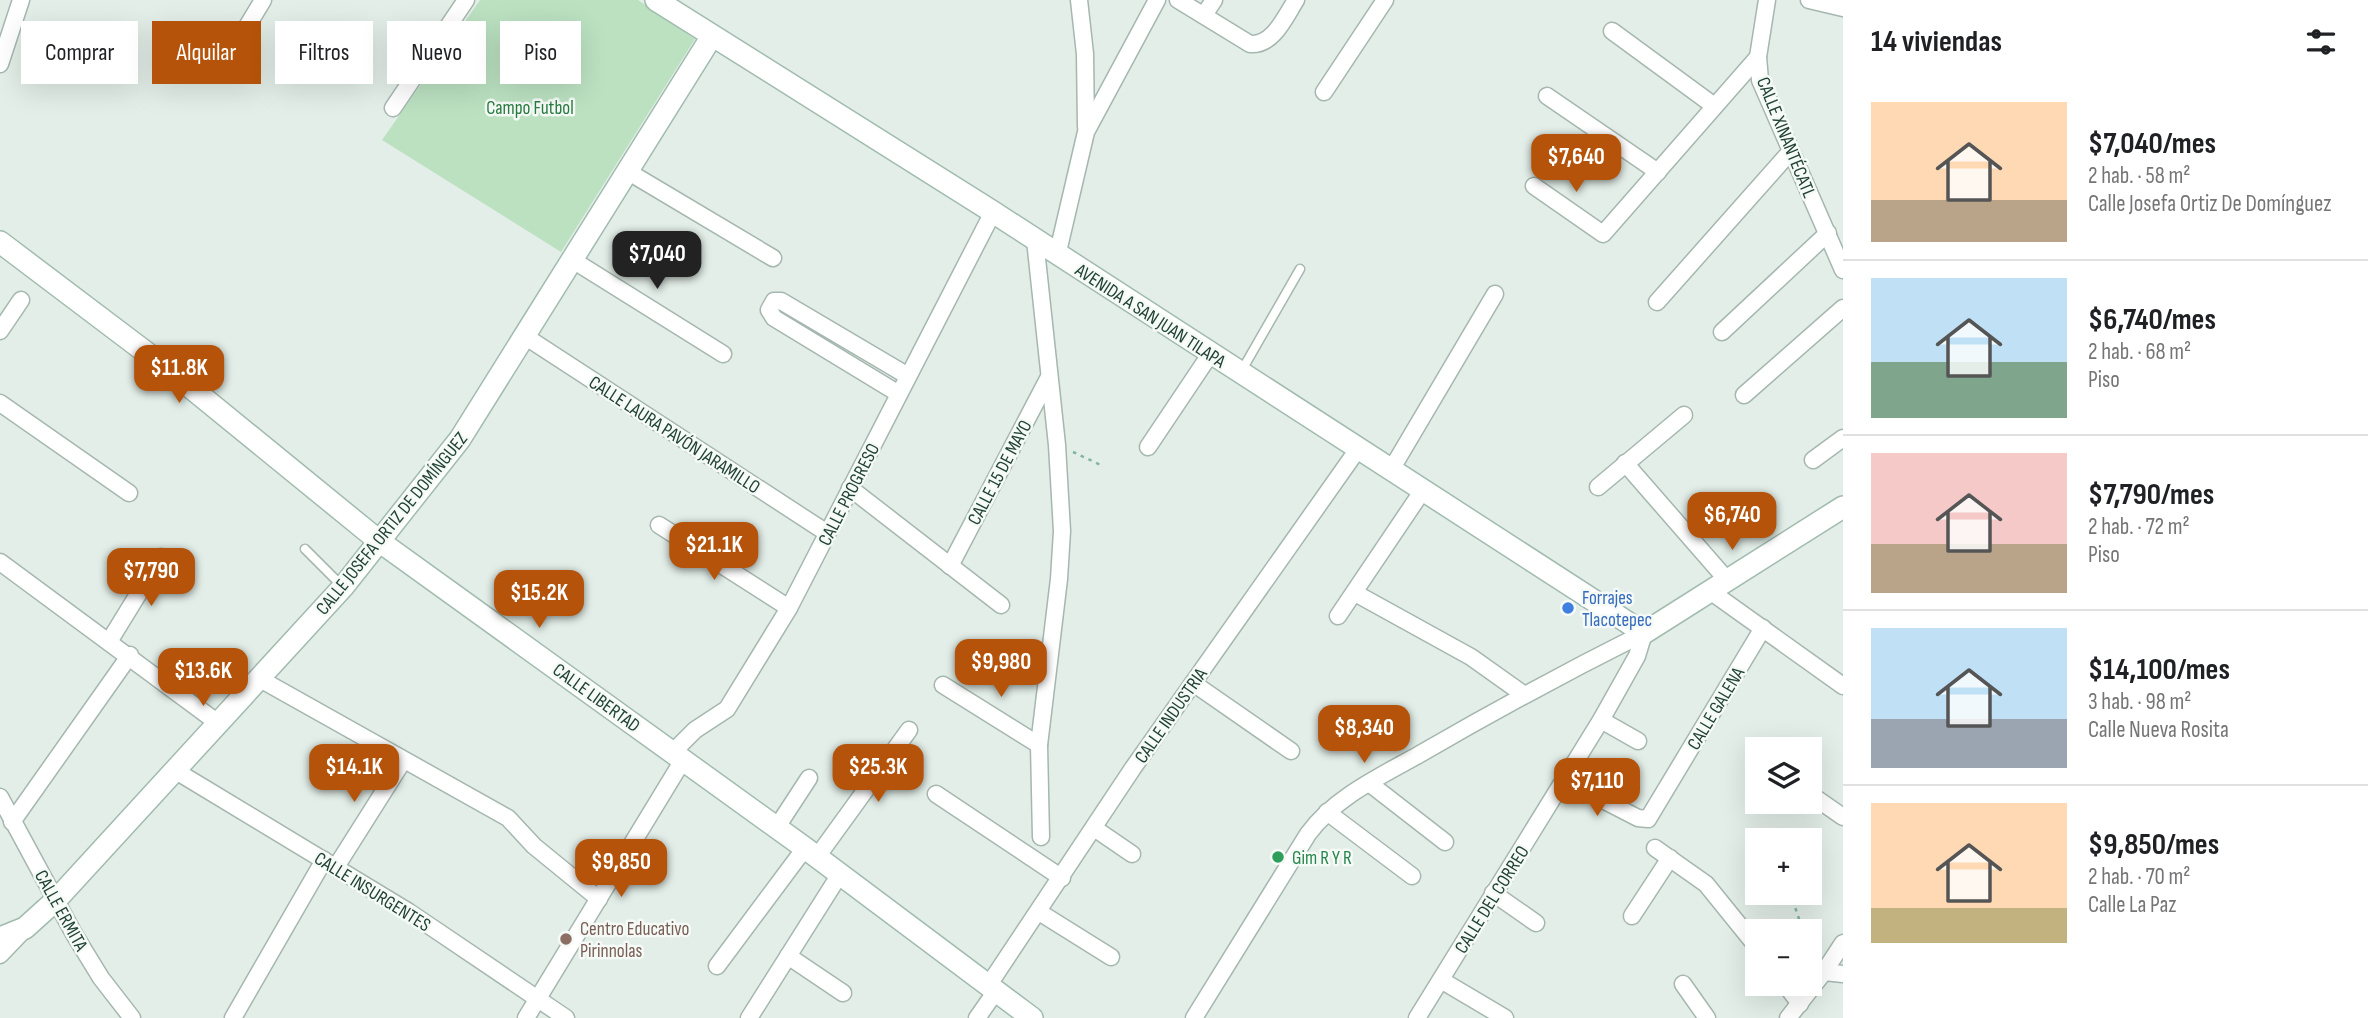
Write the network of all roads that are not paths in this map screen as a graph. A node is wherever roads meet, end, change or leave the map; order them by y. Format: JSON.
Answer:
{"nodes":[{"id":1,"x":21,"y":0,"type":"edge"},
{"id":2,"x":263,"y":0,"type":"edge"},
{"id":3,"x":466,"y":0,"type":"edge"},
{"id":4,"x":656,"y":0,"type":"edge"},
{"id":5,"x":1079,"y":0,"type":"edge"},
{"id":6,"x":1157,"y":0,"type":"edge"},
{"id":7,"x":1178,"y":0,"type":"edge"},
{"id":8,"x":1214,"y":0,"type":"edge"},
{"id":9,"x":1296,"y":0,"type":"edge"},
{"id":10,"x":1385,"y":0,"type":"edge"},
{"id":11,"x":1767,"y":0,"type":"edge"},
{"id":12,"x":1809,"y":0,"type":"edge"},
{"id":13,"x":1843,"y":8,"type":"edge"},
{"id":14,"x":1204,"y":15,"type":"junction"},
{"id":15,"x":250,"y":21,"type":"edge"},
{"id":16,"x":1612,"y":31,"type":"dead end"},
{"id":17,"x":712,"y":36,"type":"junction"},
{"id":18,"x":1758,"y":57,"type":"junction"},
{"id":19,"x":0,"y":64,"type":"edge"},
{"id":20,"x":1324,"y":92,"type":"dead end"},
{"id":21,"x":1547,"y":96,"type":"dead end"},
{"id":22,"x":1713,"y":105,"type":"junction"},
{"id":23,"x":393,"y":108,"type":"dead end"},
{"id":24,"x":1086,"y":132,"type":"junction"},
{"id":25,"x":1791,"y":151,"type":"junction"},
{"id":26,"x":626,"y":171,"type":"junction"},
{"id":27,"x":1658,"y":172,"type":"junction"},
{"id":28,"x":1534,"y":186,"type":"dead end"},
{"id":29,"x":993,"y":212,"type":"junction"},
{"id":30,"x":1828,"y":233,"type":"junction"},
{"id":31,"x":1035,"y":240,"type":"junction"},
{"id":32,"x":0,"y":242,"type":"edge"},
{"id":33,"x":1057,"y":256,"type":"junction"},
{"id":34,"x":773,"y":258,"type":"dead end"},
{"id":35,"x":571,"y":259,"type":"junction"},
{"id":36,"x":1300,"y":269,"type":"dead end"},
{"id":37,"x":1843,"y":270,"type":"edge"},
{"id":38,"x":1495,"y":294,"type":"dead end"},
{"id":39,"x":21,"y":300,"type":"dead end"},
{"id":40,"x":1657,"y":302,"type":"dead end"},
{"id":41,"x":1843,"y":308,"type":"edge"},
{"id":42,"x":0,"y":331,"type":"edge"},
{"id":43,"x":1722,"y":332,"type":"dead end"},
{"id":44,"x":523,"y":335,"type":"junction"},
{"id":45,"x":1211,"y":353,"type":"junction"},
{"id":46,"x":723,"y":354,"type":"dead end"},
{"id":47,"x":883,"y":362,"type":"junction"},
{"id":48,"x":1240,"y":373,"type":"junction"},
{"id":49,"x":908,"y":376,"type":"junction"},
{"id":50,"x":874,"y":378,"type":"junction"},
{"id":51,"x":1048,"y":379,"type":"junction"},
{"id":52,"x":899,"y":394,"type":"junction"},
{"id":53,"x":1744,"y":395,"type":"dead end"},
{"id":54,"x":0,"y":403,"type":"edge"},
{"id":55,"x":1684,"y":415,"type":"dead end"},
{"id":56,"x":1843,"y":438,"type":"edge"},
{"id":57,"x":1148,"y":447,"type":"dead end"},
{"id":58,"x":1357,"y":449,"type":"junction"},
{"id":59,"x":1813,"y":460,"type":"dead end"},
{"id":60,"x":1625,"y":463,"type":"junction"},
{"id":61,"x":1391,"y":470,"type":"junction"},
{"id":62,"x":1598,"y":486,"type":"dead end"},
{"id":63,"x":850,"y":488,"type":"junction"},
{"id":64,"x":1423,"y":491,"type":"junction"},
{"id":65,"x":129,"y":493,"type":"dead end"},
{"id":66,"x":1843,"y":507,"type":"edge"},
{"id":67,"x":659,"y":525,"type":"dead end"},
{"id":68,"x":827,"y":533,"type":"junction"},
{"id":69,"x":380,"y":541,"type":"junction"},
{"id":70,"x":305,"y":549,"type":"dead end"},
{"id":71,"x":161,"y":557,"type":"dead end"},
{"id":72,"x":0,"y":562,"type":"edge"},
{"id":73,"x":950,"y":566,"type":"junction"},
{"id":74,"x":1718,"y":585,"type":"junction"},
{"id":75,"x":343,"y":587,"type":"junction"},
{"id":76,"x":1355,"y":593,"type":"junction"},
{"id":77,"x":1001,"y":605,"type":"dead end"},
{"id":78,"x":789,"y":608,"type":"junction"},
{"id":79,"x":1338,"y":616,"type":"dead end"},
{"id":80,"x":1763,"y":628,"type":"junction"},
{"id":81,"x":1644,"y":633,"type":"junction"},
{"id":82,"x":110,"y":640,"type":"junction"},
{"id":83,"x":130,"y":655,"type":"junction"},
{"id":84,"x":260,"y":679,"type":"junction"},
{"id":85,"x":1193,"y":683,"type":"junction"},
{"id":86,"x":943,"y":685,"type":"dead end"},
{"id":87,"x":1843,"y":686,"type":"edge"},
{"id":88,"x":1523,"y":694,"type":"junction"},
{"id":89,"x":1601,"y":720,"type":"junction"},
{"id":90,"x":218,"y":723,"type":"junction"},
{"id":91,"x":909,"y":730,"type":"dead end"},
{"id":92,"x":1638,"y":741,"type":"dead end"},
{"id":93,"x":1039,"y":745,"type":"junction"},
{"id":94,"x":1291,"y":751,"type":"dead end"},
{"id":95,"x":678,"y":756,"type":"junction"},
{"id":96,"x":403,"y":761,"type":"junction"},
{"id":97,"x":176,"y":771,"type":"junction"},
{"id":98,"x":809,"y":778,"type":"dead end"},
{"id":99,"x":1564,"y":780,"type":"junction"},
{"id":100,"x":1369,"y":783,"type":"junction"},
{"id":101,"x":936,"y":794,"type":"dead end"},
{"id":102,"x":0,"y":797,"type":"edge"},
{"id":103,"x":1822,"y":802,"type":"edge"},
{"id":104,"x":1327,"y":812,"type":"junction"},
{"id":105,"x":1843,"y":817,"type":"edge"},
{"id":106,"x":12,"y":822,"type":"junction"},
{"id":107,"x":777,"y":827,"type":"junction"},
{"id":108,"x":1094,"y":828,"type":"junction"},
{"id":109,"x":1041,"y":837,"type":"dead end"},
{"id":110,"x":1445,"y":842,"type":"dead end"},
{"id":111,"x":1655,"y":849,"type":"dead end"},
{"id":112,"x":811,"y":852,"type":"junction"},
{"id":113,"x":1132,"y":854,"type":"dead end"},
{"id":114,"x":1670,"y":858,"type":"junction"},
{"id":115,"x":330,"y":864,"type":"junction"},
{"id":116,"x":840,"y":874,"type":"junction"},
{"id":117,"x":1412,"y":876,"type":"dead end"},
{"id":118,"x":1062,"y":878,"type":"junction"},
{"id":119,"x":1493,"y":893,"type":"junction"},
{"id":120,"x":599,"y":899,"type":"junction"},
{"id":121,"x":56,"y":900,"type":"junction"},
{"id":122,"x":1039,"y":912,"type":"junction"},
{"id":123,"x":1632,"y":916,"type":"dead end"},
{"id":124,"x":1536,"y":923,"type":"dead end"},
{"id":125,"x":26,"y":928,"type":"junction"},
{"id":126,"x":1745,"y":932,"type":"edge"},
{"id":127,"x":0,"y":938,"type":"edge"},
{"id":128,"x":1843,"y":943,"type":"edge"},
{"id":129,"x":0,"y":955,"type":"edge"},
{"id":130,"x":788,"y":956,"type":"junction"},
{"id":131,"x":1111,"y":957,"type":"dead end"},
{"id":132,"x":717,"y":966,"type":"dead end"},
{"id":133,"x":1824,"y":972,"type":"junction"},
{"id":134,"x":1843,"y":974,"type":"edge"},
{"id":135,"x":1441,"y":980,"type":"junction"},
{"id":136,"x":1683,"y":984,"type":"dead end"},
{"id":137,"x":992,"y":988,"type":"junction"},
{"id":138,"x":843,"y":993,"type":"dead end"},
{"id":139,"x":1794,"y":996,"type":"edge"},
{"id":140,"x":538,"y":997,"type":"junction"},
{"id":141,"x":1800,"y":1004,"type":"junction"},
{"id":142,"x":132,"y":1018,"type":"edge"},
{"id":143,"x":233,"y":1018,"type":"edge"},
{"id":144,"x":526,"y":1018,"type":"edge"},
{"id":145,"x":566,"y":1018,"type":"edge"},
{"id":146,"x":749,"y":1018,"type":"edge"},
{"id":147,"x":977,"y":1018,"type":"edge"},
{"id":148,"x":1032,"y":1018,"type":"edge"},
{"id":149,"x":1194,"y":1018,"type":"edge"},
{"id":150,"x":1418,"y":1018,"type":"edge"},
{"id":151,"x":1505,"y":1018,"type":"edge"},
{"id":152,"x":1707,"y":1018,"type":"edge"},
{"id":153,"x":1788,"y":1018,"type":"edge"}],
"edges":[{"from":1,"to":19,"type":"street"},
{"from":2,"to":15,"type":"street"},
{"from":3,"to":23,"type":"street"},
{"from":4,"to":17,"type":"main road","name":"AVENIDA A SAN JUAN TILAPA"},
{"from":5,"to":24,"type":"street"},
{"from":6,"to":24,"type":"street"},
{"from":7,"to":14,"type":"street"},
{"from":8,"to":14,"type":"street"},
{"from":9,"to":14,"type":"street"},
{"from":10,"to":20,"type":"street"},
{"from":11,"to":18,"type":"street","name":"CALLE XINANTÉCATL"},
{"from":12,"to":13,"type":"street"},
{"from":16,"to":22,"type":"street"},
{"from":17,"to":26,"type":"main road","name":"CALLE JOSEFA ORTIZ DE DOMÍNGUEZ"},
{"from":17,"to":29,"type":"main road","name":"AVENIDA A SAN JUAN TILAPA"},
{"from":18,"to":22,"type":"street"},
{"from":18,"to":25,"type":"street","name":"CALLE XINANTÉCATL"},
{"from":21,"to":27,"type":"street"},
{"from":22,"to":27,"type":"street"},
{"from":24,"to":33,"type":"street"},
{"from":25,"to":30,"type":"street","name":"CALLE XINANTÉCATL"},
{"from":25,"to":40,"type":"street"},
{"from":26,"to":34,"type":"street"},
{"from":26,"to":35,"type":"main road","name":"CALLE JOSEFA ORTIZ DE DOMÍNGUEZ"},
{"from":27,"to":28,"type":"street"},
{"from":29,"to":31,"type":"main road","name":"AVENIDA A SAN JUAN TILAPA"},
{"from":29,"to":49,"type":"street","name":"CALLE PROGRESO"},
{"from":30,"to":37,"type":"street","name":"CALLE XINANTÉCATL"},
{"from":30,"to":43,"type":"street"},
{"from":31,"to":33,"type":"main road","name":"AVENIDA A SAN JUAN TILAPA"},
{"from":31,"to":51,"type":"street"},
{"from":32,"to":69,"type":"main road","name":"CALLE LIBERTAD"},
{"from":33,"to":45,"type":"main road","name":"AVENIDA A SAN JUAN TILAPA"},
{"from":35,"to":44,"type":"main road","name":"CALLE JOSEFA ORTIZ DE DOMÍNGUEZ"},
{"from":35,"to":46,"type":"street"},
{"from":36,"to":48,"type":"lane"},
{"from":38,"to":61,"type":"street"},
{"from":39,"to":42,"type":"street"},
{"from":41,"to":53,"type":"street"},
{"from":44,"to":68,"type":"street","name":"CALLE LAURA PAVÓN JARAMILLO"},
{"from":44,"to":69,"type":"main road","name":"CALLE JOSEFA ORTIZ DE DOMÍNGUEZ"},
{"from":45,"to":48,"type":"main road","name":"AVENIDA A SAN JUAN TILAPA"},
{"from":45,"to":57,"type":"street"},
{"from":47,"to":49,"type":"street"},
{"from":47,"to":50,"type":"street"},
{"from":47,"to":50,"type":"street"},
{"from":48,"to":58,"type":"main road","name":"AVENIDA A SAN JUAN TILAPA"},
{"from":49,"to":52,"type":"street","name":"CALLE PROGRESO"},
{"from":50,"to":52,"type":"street"},
{"from":51,"to":73,"type":"street","name":"CALLE 15 DE MAYO"},
{"from":51,"to":93,"type":"street"},
{"from":52,"to":63,"type":"street","name":"CALLE PROGRESO"},
{"from":54,"to":65,"type":"street"},
{"from":55,"to":60,"type":"street"},
{"from":56,"to":59,"type":"street"},
{"from":58,"to":61,"type":"main road","name":"AVENIDA A SAN JUAN TILAPA"},
{"from":58,"to":85,"type":"street","name":"CALLE INDUSTRIA"},
{"from":60,"to":62,"type":"street"},
{"from":60,"to":74,"type":"street"},
{"from":61,"to":64,"type":"main road","name":"AVENIDA A SAN JUAN TILAPA"},
{"from":63,"to":68,"type":"street","name":"CALLE PROGRESO"},
{"from":63,"to":73,"type":"street"},
{"from":64,"to":76,"type":"street"},
{"from":64,"to":81,"type":"main road","name":"AVENIDA A SAN JUAN TILAPA"},
{"from":66,"to":74,"type":"main road"},
{"from":67,"to":78,"type":"street"},
{"from":68,"to":78,"type":"street","name":"CALLE PROGRESO"},
{"from":69,"to":75,"type":"main road","name":"CALLE JOSEFA ORTIZ DE DOMÍNGUEZ"},
{"from":69,"to":95,"type":"main road","name":"CALLE LIBERTAD"},
{"from":70,"to":75,"type":"lane"},
{"from":71,"to":82,"type":"street"},
{"from":72,"to":82,"type":"street"},
{"from":73,"to":77,"type":"street"},
{"from":74,"to":80,"type":"street"},
{"from":74,"to":81,"type":"main road"},
{"from":75,"to":84,"type":"main road","name":"CALLE JOSEFA ORTIZ DE DOMÍNGUEZ"},
{"from":76,"to":79,"type":"street"},
{"from":76,"to":88,"type":"street"},
{"from":78,"to":95,"type":"street","name":"CALLE PROGRESO"},
{"from":80,"to":87,"type":"street"},
{"from":80,"to":99,"type":"street","name":"CALLE GALENA"},
{"from":81,"to":88,"type":"street"},
{"from":81,"to":89,"type":"street","name":"CALLE DEL CORREO"},
{"from":82,"to":83,"type":"street"},
{"from":83,"to":90,"type":"street"},
{"from":83,"to":106,"type":"street"},
{"from":84,"to":90,"type":"main road","name":"CALLE JOSEFA ORTIZ DE DOMÍNGUEZ"},
{"from":84,"to":96,"type":"street"},
{"from":85,"to":94,"type":"street"},
{"from":85,"to":108,"type":"street","name":"CALLE INDUSTRIA"},
{"from":86,"to":93,"type":"street"},
{"from":88,"to":100,"type":"street"},
{"from":89,"to":92,"type":"street"},
{"from":89,"to":99,"type":"street","name":"CALLE DEL CORREO"},
{"from":90,"to":97,"type":"main road","name":"CALLE JOSEFA ORTIZ DE DOMÍNGUEZ"},
{"from":91,"to":112,"type":"street"},
{"from":93,"to":109,"type":"street"},
{"from":95,"to":107,"type":"main road","name":"CALLE LIBERTAD"},
{"from":95,"to":120,"type":"street","name":"CALLE PROGRESO"},
{"from":96,"to":115,"type":"street"},
{"from":96,"to":120,"type":"street"},
{"from":97,"to":115,"type":"street","name":"CALLE INSURGENTES"},
{"from":97,"to":121,"type":"main road","name":"CALLE JOSEFA ORTIZ DE DOMÍNGUEZ"},
{"from":98,"to":107,"type":"street"},
{"from":99,"to":119,"type":"street","name":"CALLE DEL CORREO"},
{"from":100,"to":104,"type":"street"},
{"from":100,"to":110,"type":"street"},
{"from":101,"to":118,"type":"street"},
{"from":102,"to":106,"type":"street","name":"CALLE ERMITA"},
{"from":103,"to":105,"type":"street"},
{"from":104,"to":117,"type":"street"},
{"from":104,"to":149,"type":"street"},
{"from":106,"to":121,"type":"street","name":"CALLE ERMITA"},
{"from":107,"to":112,"type":"main road","name":"CALLE LIBERTAD"},
{"from":108,"to":113,"type":"street"},
{"from":108,"to":118,"type":"street","name":"CALLE INDUSTRIA"},
{"from":111,"to":114,"type":"street"},
{"from":112,"to":116,"type":"main road","name":"CALLE LIBERTAD"},
{"from":112,"to":132,"type":"street"},
{"from":114,"to":123,"type":"street"},
{"from":114,"to":126,"type":"street"},
{"from":115,"to":140,"type":"street","name":"CALLE INSURGENTES"},
{"from":115,"to":143,"type":"street"},
{"from":116,"to":130,"type":"street"},
{"from":116,"to":137,"type":"main road","name":"CALLE LIBERTAD"},
{"from":118,"to":122,"type":"street","name":"CALLE INDUSTRIA"},
{"from":119,"to":124,"type":"street"},
{"from":119,"to":135,"type":"street","name":"CALLE DEL CORREO"},
{"from":120,"to":140,"type":"street","name":"CALLE PROGRESO"},
{"from":121,"to":125,"type":"main road","name":"CALLE JOSEFA ORTIZ DE DOMÍNGUEZ"},
{"from":121,"to":142,"type":"street","name":"CALLE ERMITA"},
{"from":122,"to":131,"type":"street"},
{"from":122,"to":137,"type":"street","name":"CALLE INDUSTRIA"},
{"from":125,"to":127,"type":"main road"},
{"from":125,"to":129,"type":"street","name":"CALLE JOSEFA ORTIZ DE DOMÍNGUEZ"},
{"from":128,"to":133,"type":"street"},
{"from":130,"to":138,"type":"street"},
{"from":130,"to":146,"type":"street"},
{"from":133,"to":134,"type":"street"},
{"from":133,"to":141,"type":"street"},
{"from":135,"to":150,"type":"street","name":"CALLE DEL CORREO"},
{"from":135,"to":151,"type":"street"},
{"from":136,"to":152,"type":"street"},
{"from":137,"to":147,"type":"street","name":"CALLE INDUSTRIA"},
{"from":137,"to":148,"type":"main road","name":"CALLE LIBERTAD"},
{"from":139,"to":141,"type":"street"},
{"from":140,"to":144,"type":"street","name":"CALLE PROGRESO"},
{"from":140,"to":145,"type":"street","name":"CALLE INSURGENTES"},
{"from":141,"to":153,"type":"street"}]}
